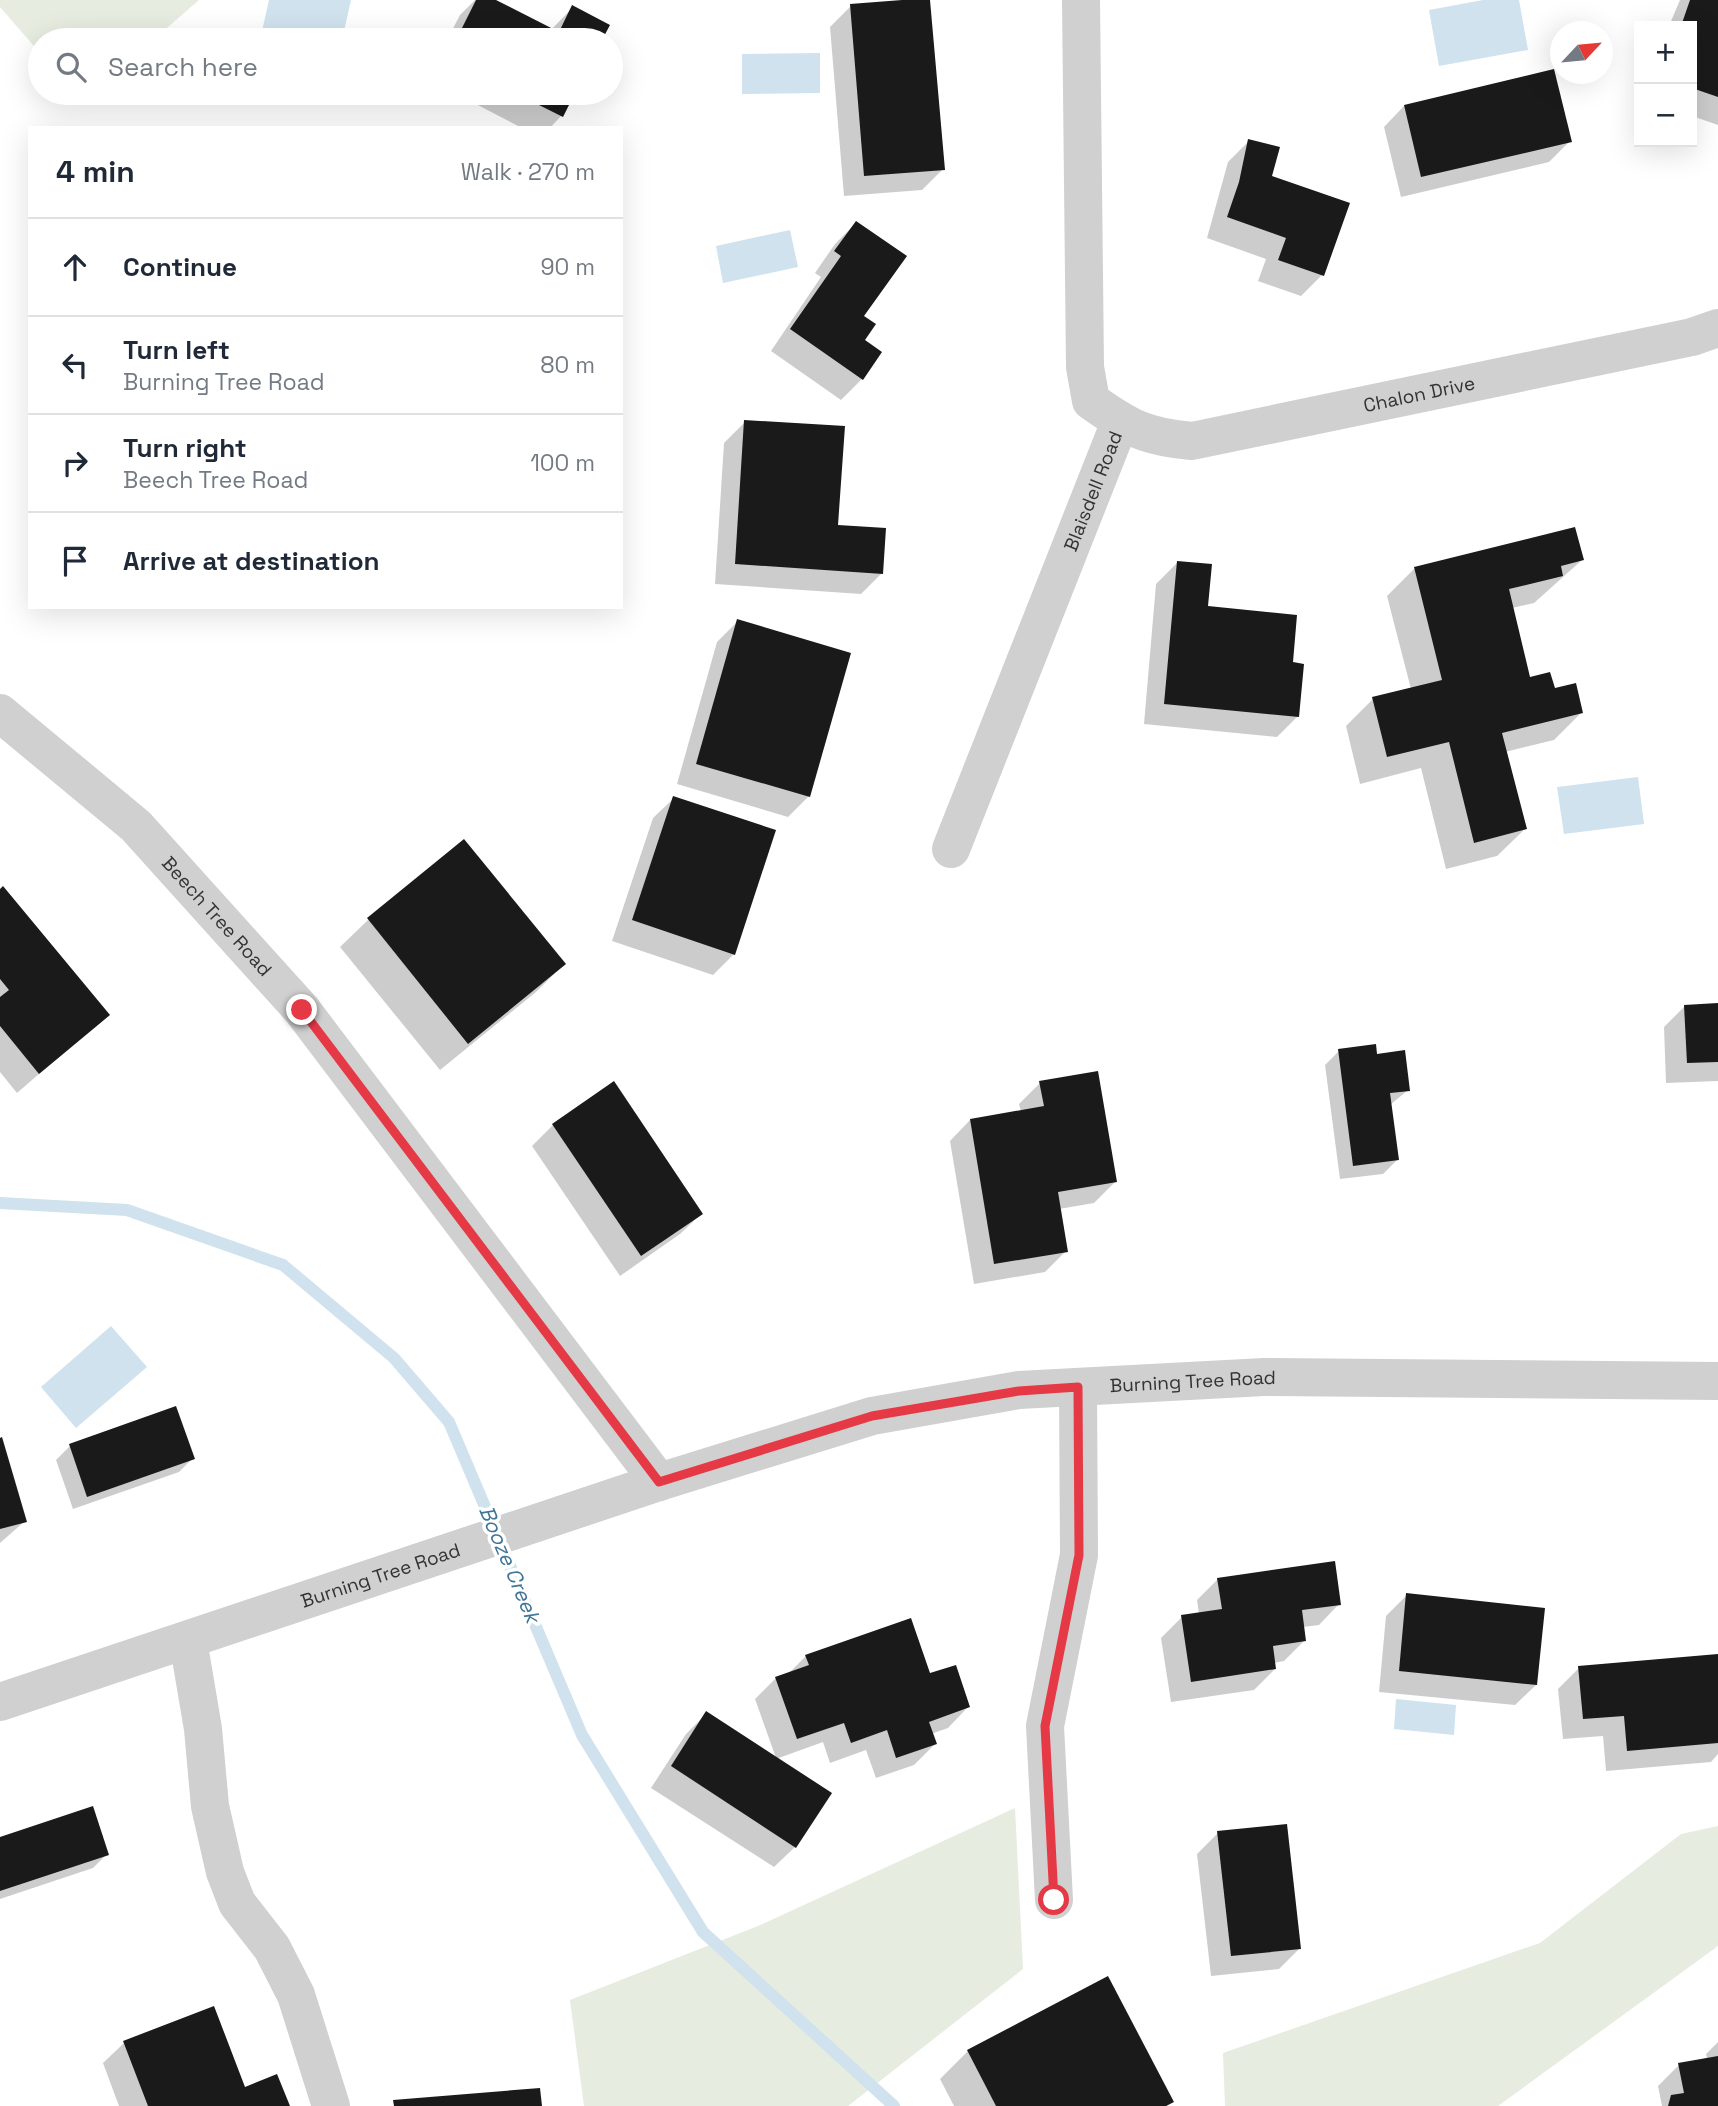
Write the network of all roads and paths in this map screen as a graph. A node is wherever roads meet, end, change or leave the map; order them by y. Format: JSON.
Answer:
{"nodes":[{"id":1,"x":1081,"y":0,"type":"edge"},
{"id":2,"x":1718,"y":328,"type":"edge"},
{"id":3,"x":1120,"y":422,"type":"junction"},
{"id":4,"x":0,"y":713,"type":"edge"},
{"id":5,"x":951,"y":849,"type":"dead end"},
{"id":6,"x":1718,"y":1381,"type":"edge"},
{"id":7,"x":1078,"y":1387,"type":"junction"},
{"id":8,"x":659,"y":1482,"type":"junction"},
{"id":9,"x":188,"y":1640,"type":"junction"},
{"id":10,"x":0,"y":1702,"type":"edge"},
{"id":11,"x":1054,"y":1900,"type":"dead end"},
{"id":12,"x":331,"y":2106,"type":"edge"}],
"edges":[{"from":1,"to":3,"type":"street","name":"Blaisdell Road"},
{"from":2,"to":3,"type":"street","name":"Chalon Drive"},
{"from":3,"to":5,"type":"street","name":"Blaisdell Road"},
{"from":4,"to":8,"type":"street","name":"Beech Tree Road"},
{"from":6,"to":7,"type":"street","name":"Burning Tree Road"},
{"from":7,"to":8,"type":"street","name":"Burning Tree Road"},
{"from":7,"to":11,"type":"street"},
{"from":8,"to":9,"type":"street","name":"Burning Tree Road"},
{"from":9,"to":10,"type":"street","name":"Burning Tree Road"},
{"from":9,"to":12,"type":"street"}]}
